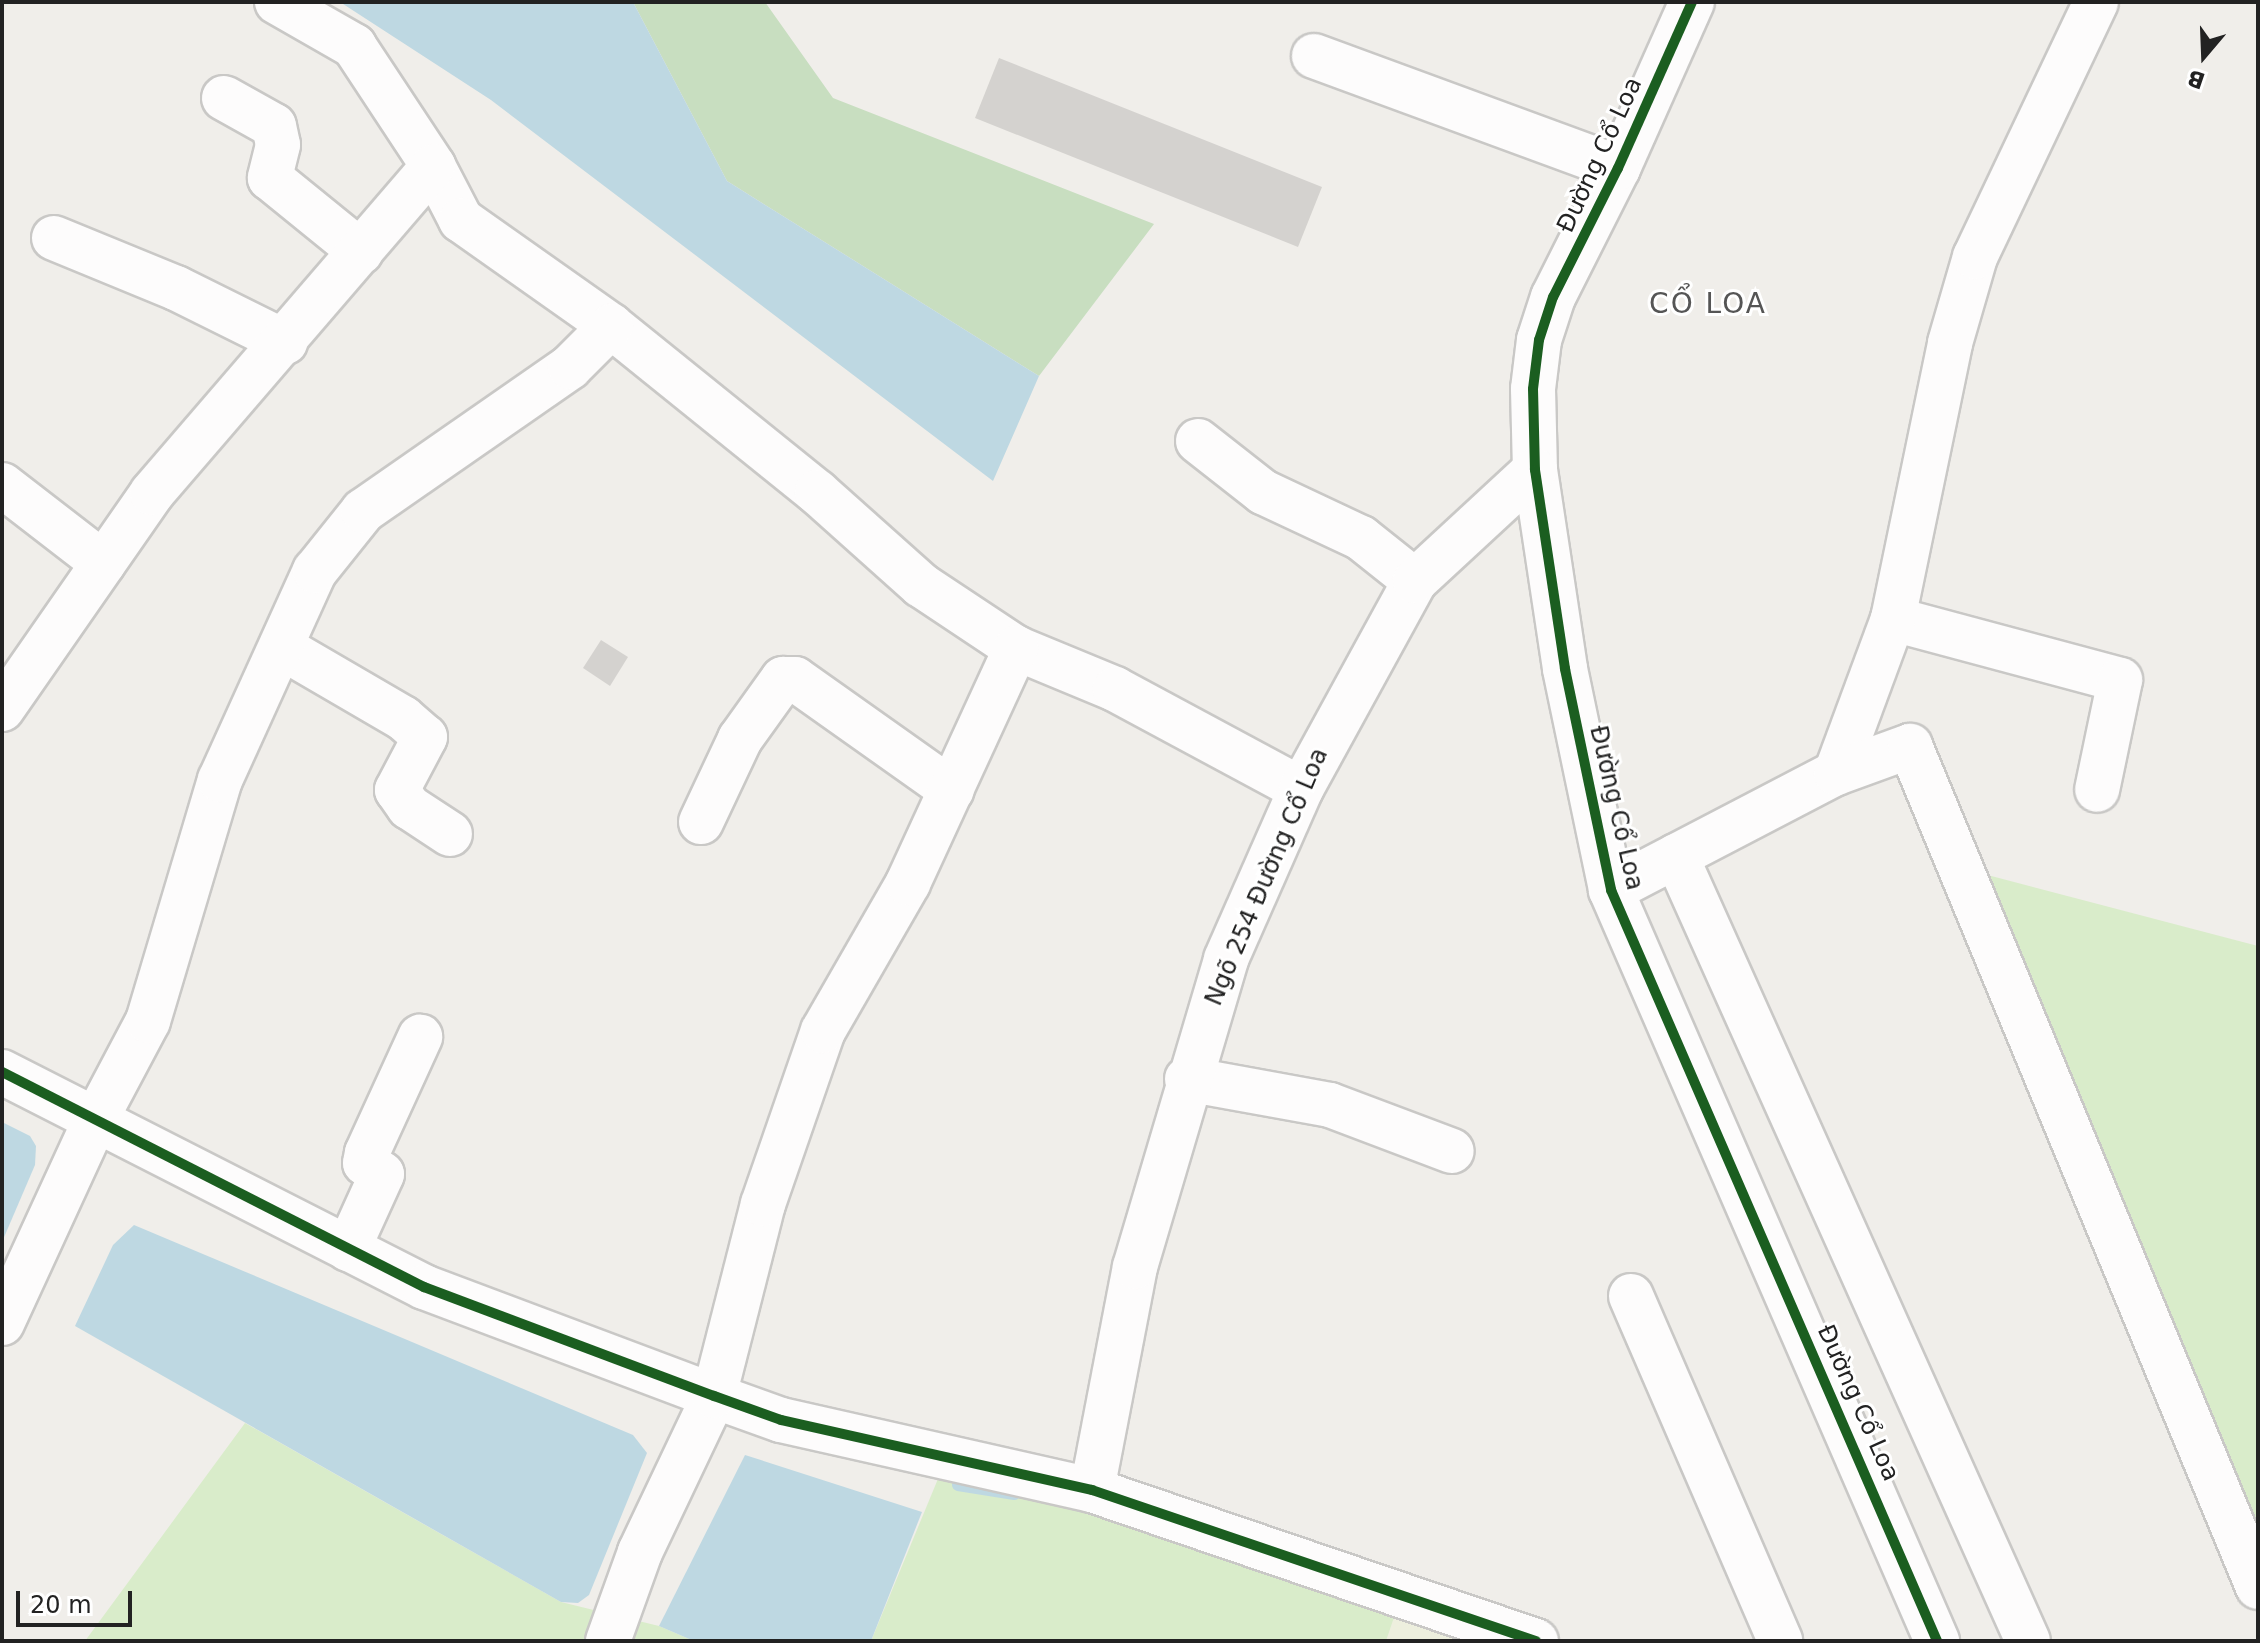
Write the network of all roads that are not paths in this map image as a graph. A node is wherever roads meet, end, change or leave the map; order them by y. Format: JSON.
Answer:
{"nodes":[{"id":1,"x":277,"y":2,"type":"edge"},
{"id":2,"x":1692,"y":2,"type":"edge"},
{"id":3,"x":2096,"y":2,"type":"edge"},
{"id":4,"x":1314,"y":56,"type":"dead end"},
{"id":5,"x":224,"y":98,"type":"dead end"},
{"id":6,"x":433,"y":166,"type":"junction"},
{"id":7,"x":1618,"y":168,"type":"junction"},
{"id":8,"x":54,"y":238,"type":"dead end"},
{"id":9,"x":361,"y":252,"type":"junction"},
{"id":10,"x":611,"y":326,"type":"junction"},
{"id":11,"x":285,"y":342,"type":"junction"},
{"id":12,"x":1198,"y":441,"type":"dead end"},
{"id":13,"x":1535,"y":470,"type":"junction"},
{"id":14,"x":2,"y":485,"type":"edge"},
{"id":15,"x":103,"y":563,"type":"junction"},
{"id":16,"x":1415,"y":581,"type":"junction"},
{"id":17,"x":1893,"y":619,"type":"junction"},
{"id":18,"x":281,"y":647,"type":"junction"},
{"id":19,"x":1016,"y":648,"type":"junction"},
{"id":20,"x":2,"y":709,"type":"edge"},
{"id":21,"x":1836,"y":773,"type":"junction"},
{"id":22,"x":1301,"y":789,"type":"junction"},
{"id":23,"x":952,"y":790,"type":"junction"},
{"id":24,"x":2097,"y":790,"type":"dead end"},
{"id":25,"x":701,"y":822,"type":"dead end"},
{"id":26,"x":450,"y":834,"type":"dead end"},
{"id":27,"x":1676,"y":856,"type":"junction"},
{"id":28,"x":1611,"y":890,"type":"junction"},
{"id":29,"x":420,"y":1037,"type":"dead end"},
{"id":30,"x":2,"y":1072,"type":"edge"},
{"id":31,"x":1187,"y":1079,"type":"junction"},
{"id":32,"x":95,"y":1121,"type":"junction"},
{"id":33,"x":1452,"y":1151,"type":"dead end"},
{"id":34,"x":348,"y":1249,"type":"junction"},
{"id":35,"x":1631,"y":1296,"type":"dead end"},
{"id":36,"x":2,"y":1323,"type":"edge"},
{"id":37,"x":714,"y":1396,"type":"junction"},
{"id":38,"x":1092,"y":1490,"type":"junction"},
{"id":39,"x":2258,"y":1587,"type":"edge"},
{"id":40,"x":608,"y":1641,"type":"edge"},
{"id":41,"x":1536,"y":1641,"type":"edge"},
{"id":42,"x":1780,"y":1641,"type":"edge"},
{"id":43,"x":1937,"y":1641,"type":"edge"},
{"id":44,"x":2028,"y":1641,"type":"edge"}],
"edges":[{"from":1,"to":6,"type":"street"},
{"from":2,"to":7,"type":"street","name":"Đường Cổ Loa"},
{"from":3,"to":17,"type":"street"},
{"from":4,"to":7,"type":"street"},
{"from":5,"to":9,"type":"street"},
{"from":6,"to":9,"type":"street"},
{"from":6,"to":10,"type":"street"},
{"from":7,"to":13,"type":"street","name":"Đường Cổ Loa"},
{"from":8,"to":11,"type":"street"},
{"from":9,"to":11,"type":"street"},
{"from":10,"to":18,"type":"street"},
{"from":10,"to":19,"type":"street"},
{"from":11,"to":15,"type":"street"},
{"from":12,"to":16,"type":"street"},
{"from":13,"to":16,"type":"street","name":"Ngõ 254 Đường Cổ Loa"},
{"from":13,"to":28,"type":"street","name":"Đường Cổ Loa"},
{"from":14,"to":15,"type":"street"},
{"from":15,"to":20,"type":"street"},
{"from":16,"to":22,"type":"street","name":"Ngõ 254 Đường Cổ Loa"},
{"from":17,"to":21,"type":"street"},
{"from":17,"to":24,"type":"street"},
{"from":18,"to":26,"type":"street"},
{"from":18,"to":32,"type":"street"},
{"from":19,"to":22,"type":"street"},
{"from":19,"to":23,"type":"street"},
{"from":21,"to":27,"type":"street"},
{"from":21,"to":39,"type":"street"},
{"from":22,"to":31,"type":"street","name":"Ngõ 254 Đường Cổ Loa"},
{"from":23,"to":25,"type":"street"},
{"from":23,"to":37,"type":"street"},
{"from":27,"to":28,"type":"street"},
{"from":27,"to":44,"type":"street"},
{"from":28,"to":43,"type":"street","name":"Đường Cổ Loa"},
{"from":29,"to":34,"type":"street"},
{"from":30,"to":32,"type":"street"},
{"from":31,"to":33,"type":"street"},
{"from":31,"to":38,"type":"street","name":"Ngõ 254 Đường Cổ Loa"},
{"from":32,"to":34,"type":"street"},
{"from":32,"to":36,"type":"street"},
{"from":34,"to":37,"type":"street"},
{"from":35,"to":42,"type":"street"},
{"from":37,"to":38,"type":"street"},
{"from":37,"to":40,"type":"street"},
{"from":38,"to":41,"type":"street"}]}
